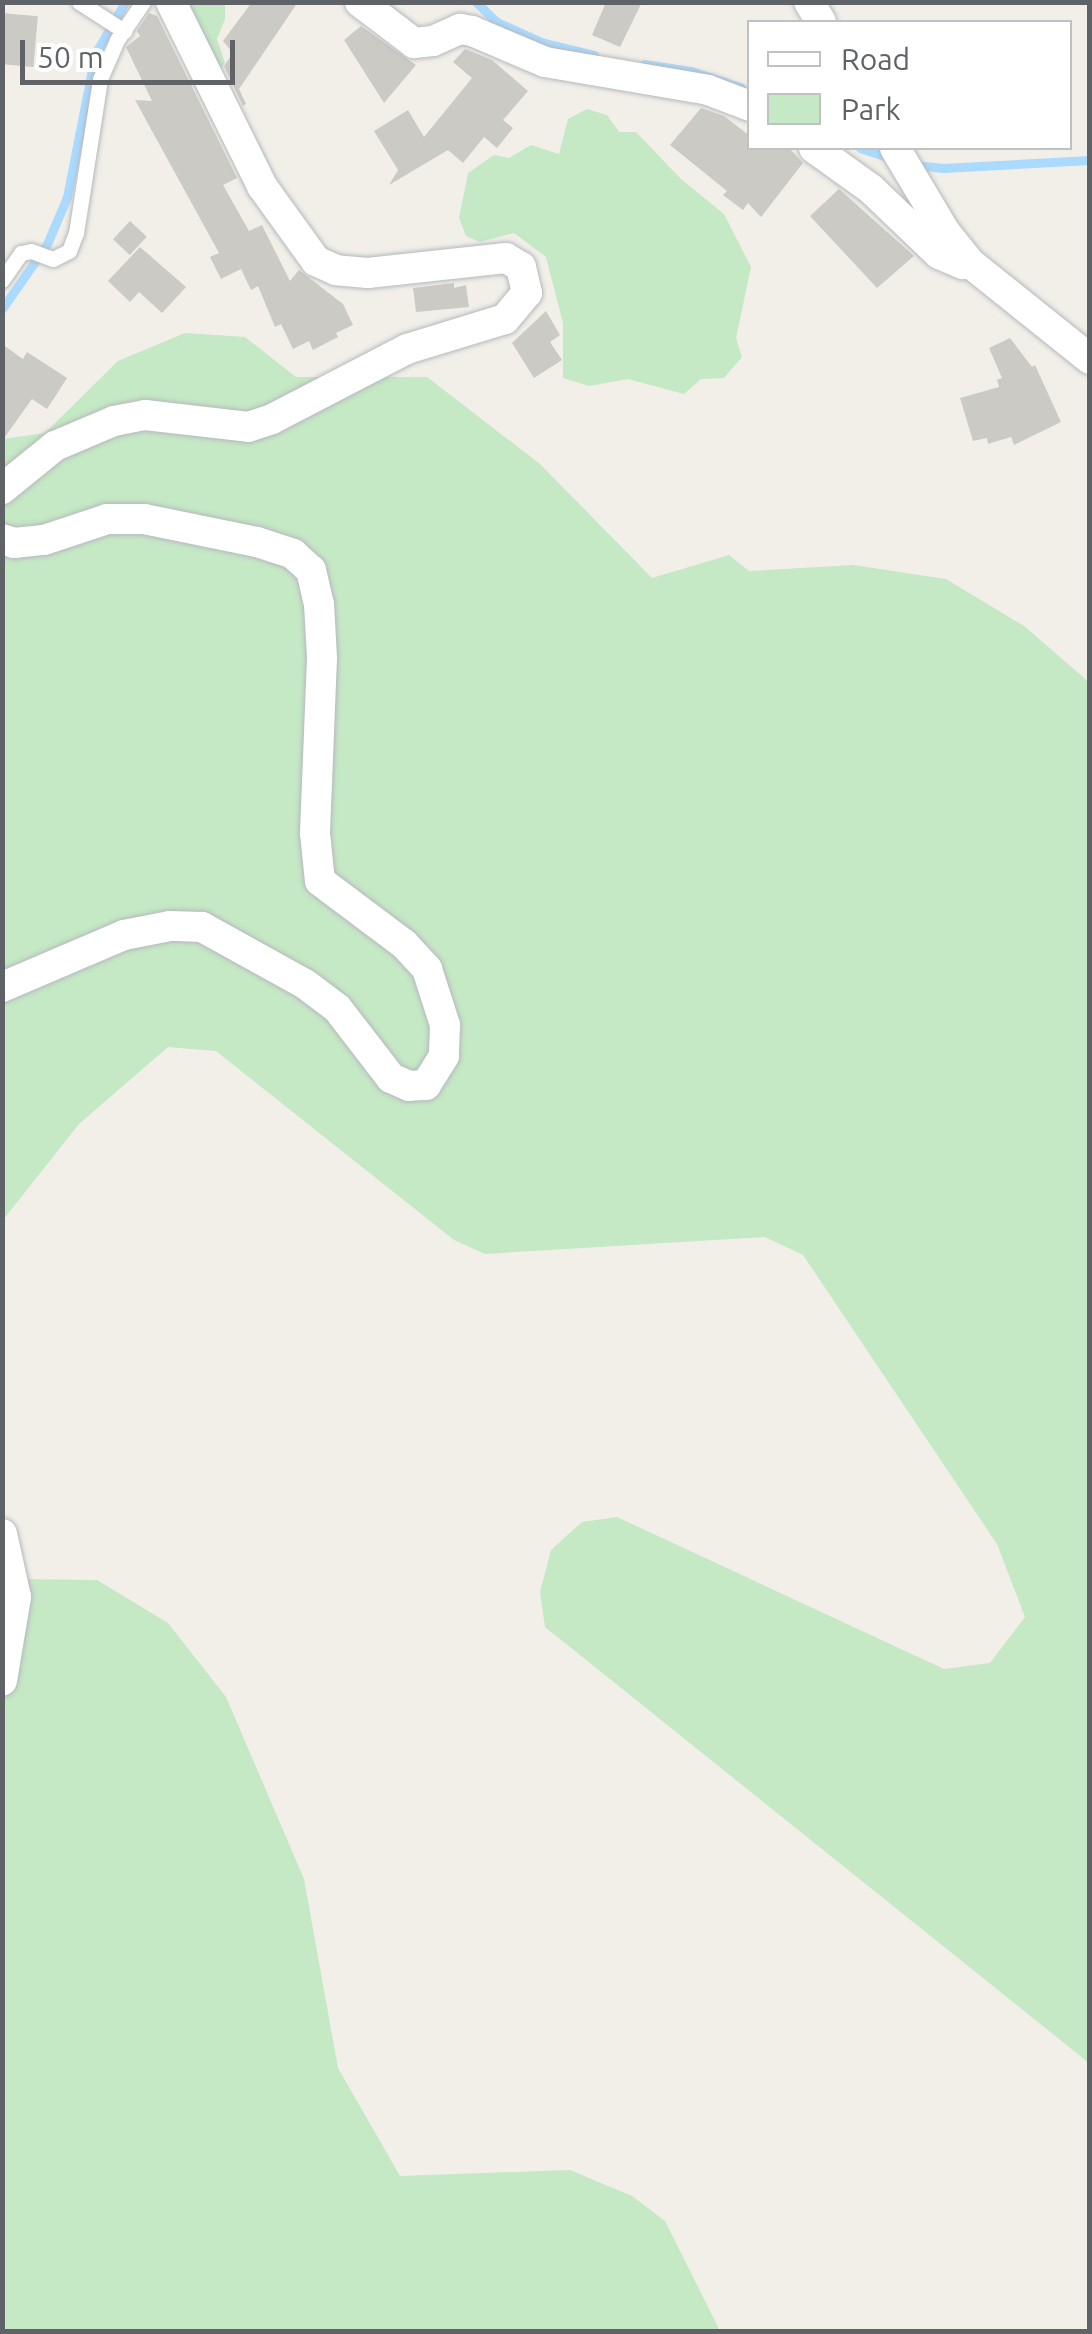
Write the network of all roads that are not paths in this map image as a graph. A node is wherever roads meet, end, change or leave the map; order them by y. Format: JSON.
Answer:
{"nodes":[{"id":1,"x":80,"y":2,"type":"edge"},
{"id":2,"x":142,"y":2,"type":"edge"},
{"id":3,"x":171,"y":2,"type":"edge"},
{"id":4,"x":362,"y":3,"type":"edge"},
{"id":5,"x":122,"y":30,"type":"junction"},
{"id":6,"x":747,"y":105,"type":"edge"},
{"id":7,"x":817,"y":150,"type":"edge"},
{"id":8,"x":901,"y":157,"type":"edge"},
{"id":9,"x":980,"y":271,"type":"junction"},
{"id":10,"x":2,"y":280,"type":"edge"},
{"id":11,"x":1090,"y":359,"type":"edge"},
{"id":12,"x":2,"y":489,"type":"edge"},
{"id":13,"x":2,"y":539,"type":"edge"},
{"id":14,"x":2,"y":986,"type":"edge"},
{"id":15,"x":2,"y":1534,"type":"edge"},
{"id":16,"x":2,"y":1681,"type":"edge"}],
"edges":[{"from":1,"to":5,"type":"lane"},
{"from":2,"to":5,"type":"lane"},
{"from":3,"to":12,"type":"street"},
{"from":4,"to":6,"type":"street"},
{"from":5,"to":10,"type":"lane"},
{"from":7,"to":9,"type":"street"},
{"from":8,"to":9,"type":"street"},
{"from":9,"to":11,"type":"street"},
{"from":13,"to":14,"type":"street"},
{"from":15,"to":16,"type":"street"}]}
